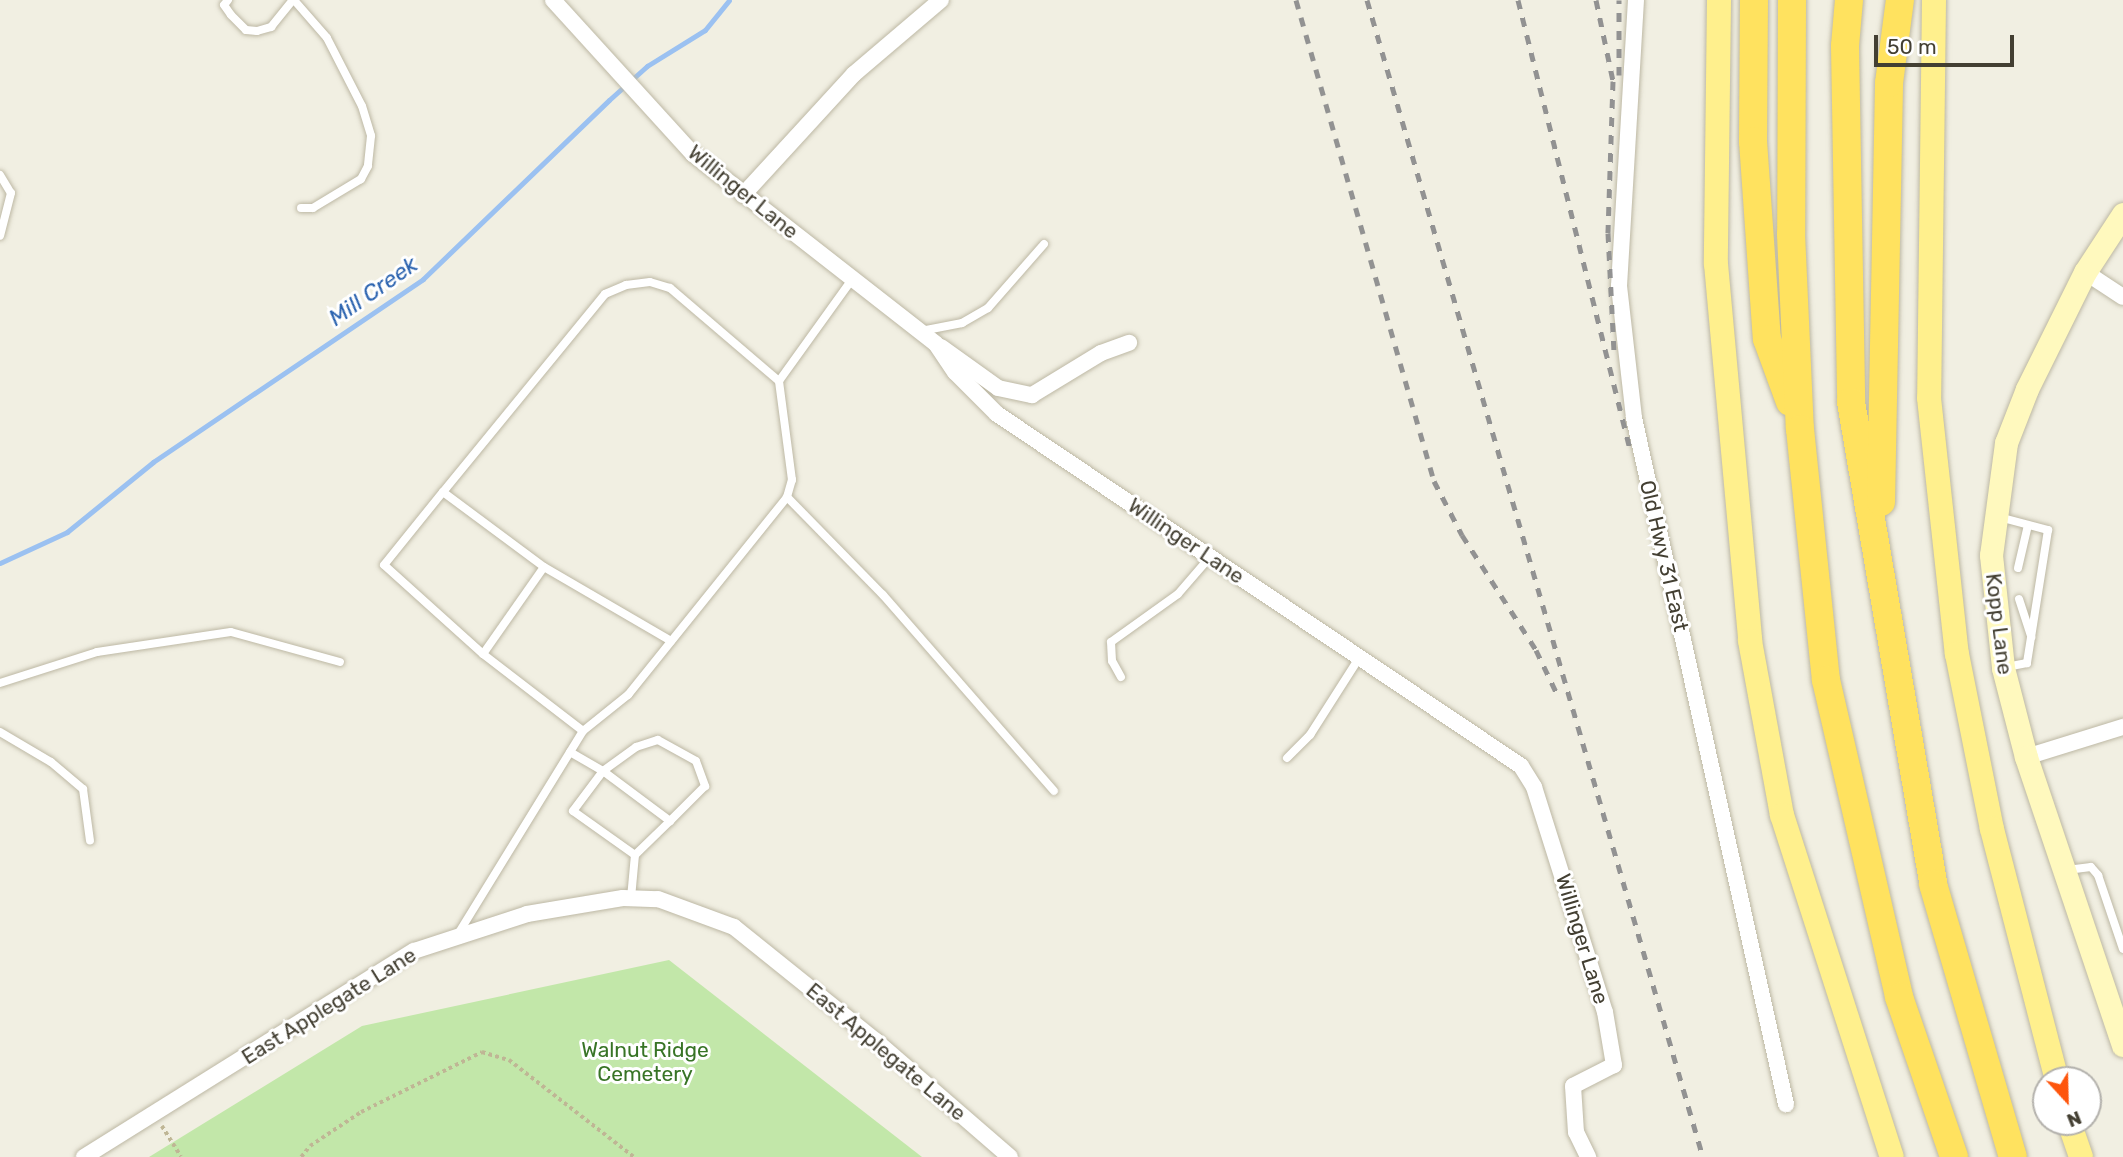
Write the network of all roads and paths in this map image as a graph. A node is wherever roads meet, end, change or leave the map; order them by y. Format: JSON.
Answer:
{"nodes":[{"id":1,"x":228,"y":0,"type":"edge"},
{"id":2,"x":293,"y":0,"type":"edge"},
{"id":3,"x":553,"y":0,"type":"edge"},
{"id":4,"x":941,"y":0,"type":"edge"},
{"id":5,"x":1636,"y":0,"type":"edge"},
{"id":6,"x":1719,"y":0,"type":"edge"},
{"id":7,"x":1754,"y":0,"type":"edge"},
{"id":8,"x":1792,"y":0,"type":"edge"},
{"id":9,"x":1849,"y":0,"type":"edge"},
{"id":10,"x":1900,"y":0,"type":"edge"},
{"id":11,"x":1934,"y":0,"type":"edge"},
{"id":12,"x":0,"y":175,"type":"edge"},
{"id":13,"x":743,"y":195,"type":"junction"},
{"id":14,"x":301,"y":208,"type":"dead end"},
{"id":15,"x":2123,"y":214,"type":"edge"},
{"id":16,"x":0,"y":236,"type":"edge"},
{"id":17,"x":1044,"y":244,"type":"dead end"},
{"id":18,"x":2085,"y":272,"type":"junction"},
{"id":19,"x":853,"y":278,"type":"junction"},
{"id":20,"x":2123,"y":297,"type":"edge"},
{"id":21,"x":921,"y":331,"type":"junction"},
{"id":22,"x":1129,"y":343,"type":"dead end"},
{"id":23,"x":936,"y":344,"type":"junction"},
{"id":24,"x":779,"y":381,"type":"junction"},
{"id":25,"x":1800,"y":429,"type":"junction"},
{"id":26,"x":443,"y":492,"type":"junction"},
{"id":27,"x":787,"y":497,"type":"junction"},
{"id":28,"x":1994,"y":516,"type":"junction"},
{"id":29,"x":2028,"y":525,"type":"junction"},
{"id":30,"x":1210,"y":557,"type":"junction"},
{"id":31,"x":544,"y":567,"type":"junction"},
{"id":32,"x":2018,"y":568,"type":"dead end"},
{"id":33,"x":1880,"y":575,"type":"junction"},
{"id":34,"x":2019,"y":599,"type":"dead end"},
{"id":35,"x":2032,"y":640,"type":"junction"},
{"id":36,"x":671,"y":641,"type":"junction"},
{"id":37,"x":484,"y":654,"type":"junction"},
{"id":38,"x":1359,"y":658,"type":"junction"},
{"id":39,"x":340,"y":662,"type":"dead end"},
{"id":40,"x":2003,"y":668,"type":"junction"},
{"id":41,"x":1121,"y":677,"type":"dead end"},
{"id":42,"x":0,"y":682,"type":"edge"},
{"id":43,"x":2123,"y":727,"type":"edge"},
{"id":44,"x":583,"y":730,"type":"junction"},
{"id":45,"x":0,"y":732,"type":"edge"},
{"id":46,"x":570,"y":752,"type":"junction"},
{"id":47,"x":2026,"y":757,"type":"junction"},
{"id":48,"x":1287,"y":758,"type":"dead end"},
{"id":49,"x":603,"y":771,"type":"junction"},
{"id":50,"x":1054,"y":791,"type":"dead end"},
{"id":51,"x":670,"y":821,"type":"junction"},
{"id":52,"x":90,"y":841,"type":"dead end"},
{"id":53,"x":635,"y":855,"type":"junction"},
{"id":54,"x":2064,"y":870,"type":"junction"},
{"id":55,"x":631,"y":898,"type":"junction"},
{"id":56,"x":458,"y":934,"type":"junction"},
{"id":57,"x":2123,"y":948,"type":"edge"},
{"id":58,"x":2123,"y":1045,"type":"edge"},
{"id":59,"x":2053,"y":1066,"type":"edge"},
{"id":60,"x":1786,"y":1104,"type":"dead end"},
{"id":61,"x":155,"y":1116,"type":"junction"},
{"id":62,"x":2074,"y":1136,"type":"edge"},
{"id":63,"x":84,"y":1157,"type":"edge"},
{"id":64,"x":181,"y":1157,"type":"edge"},
{"id":65,"x":301,"y":1157,"type":"edge"},
{"id":66,"x":634,"y":1157,"type":"edge"},
{"id":67,"x":1010,"y":1157,"type":"edge"},
{"id":68,"x":1588,"y":1157,"type":"edge"},
{"id":69,"x":1892,"y":1157,"type":"edge"},
{"id":70,"x":1954,"y":1157,"type":"edge"},
{"id":71,"x":2013,"y":1157,"type":"edge"},
{"id":72,"x":2081,"y":1157,"type":"edge"}],
"edges":[{"from":1,"to":2,"type":"lane"},
{"from":2,"to":14,"type":"lane"},
{"from":3,"to":13,"type":"street","name":"Willinger Lane"},
{"from":4,"to":13,"type":"street"},
{"from":5,"to":60,"type":"street","name":"Old Hwy 31 East"},
{"from":6,"to":69,"type":"main road"},
{"from":7,"to":25,"type":"highway"},
{"from":8,"to":25,"type":"highway"},
{"from":9,"to":33,"type":"highway"},
{"from":10,"to":33,"type":"highway"},
{"from":11,"to":59,"type":"main road"},
{"from":12,"to":16,"type":"lane"},
{"from":13,"to":19,"type":"street","name":"Willinger Lane"},
{"from":15,"to":18,"type":"street","name":"Kopp Lane"},
{"from":17,"to":21,"type":"lane"},
{"from":18,"to":20,"type":"street"},
{"from":18,"to":28,"type":"street","name":"Kopp Lane"},
{"from":19,"to":21,"type":"street","name":"Willinger Lane"},
{"from":19,"to":24,"type":"lane"},
{"from":21,"to":23,"type":"street","name":"Willinger Lane"},
{"from":22,"to":23,"type":"street"},
{"from":23,"to":30,"type":"street","name":"Willinger Lane"},
{"from":24,"to":26,"type":"lane"},
{"from":24,"to":27,"type":"lane"},
{"from":25,"to":70,"type":"highway"},
{"from":26,"to":31,"type":"lane"},
{"from":26,"to":37,"type":"lane"},
{"from":27,"to":36,"type":"lane"},
{"from":27,"to":50,"type":"lane"},
{"from":28,"to":29,"type":"lane"},
{"from":28,"to":40,"type":"street","name":"Kopp Lane"},
{"from":29,"to":32,"type":"lane"},
{"from":29,"to":35,"type":"lane"},
{"from":30,"to":38,"type":"street","name":"Willinger Lane"},
{"from":30,"to":41,"type":"lane"},
{"from":31,"to":36,"type":"lane"},
{"from":31,"to":37,"type":"lane"},
{"from":33,"to":71,"type":"highway"},
{"from":34,"to":35,"type":"lane"},
{"from":35,"to":40,"type":"lane"},
{"from":36,"to":44,"type":"lane"},
{"from":37,"to":44,"type":"lane"},
{"from":38,"to":48,"type":"lane"},
{"from":38,"to":68,"type":"street","name":"Willinger Lane"},
{"from":39,"to":42,"type":"lane"},
{"from":40,"to":47,"type":"street","name":"Kopp Lane"},
{"from":43,"to":47,"type":"street"},
{"from":44,"to":46,"type":"lane"},
{"from":45,"to":52,"type":"lane"},
{"from":46,"to":49,"type":"lane"},
{"from":46,"to":56,"type":"lane"},
{"from":47,"to":54,"type":"street","name":"Kopp Lane"},
{"from":49,"to":51,"type":"lane"},
{"from":49,"to":51,"type":"lane"},
{"from":49,"to":53,"type":"lane"},
{"from":51,"to":53,"type":"lane"},
{"from":53,"to":55,"type":"lane"},
{"from":54,"to":57,"type":"lane"},
{"from":54,"to":58,"type":"street","name":"Kopp Lane"},
{"from":55,"to":56,"type":"street","name":"East Applegate Lane"},
{"from":55,"to":67,"type":"street","name":"East Applegate Lane"},
{"from":56,"to":61,"type":"street","name":"East Applegate Lane"},
{"from":61,"to":63,"type":"street","name":"East Applegate Lane"},
{"from":61,"to":64,"type":"path"},
{"from":62,"to":72,"type":"main road"},
{"from":65,"to":66,"type":"path"}]}
